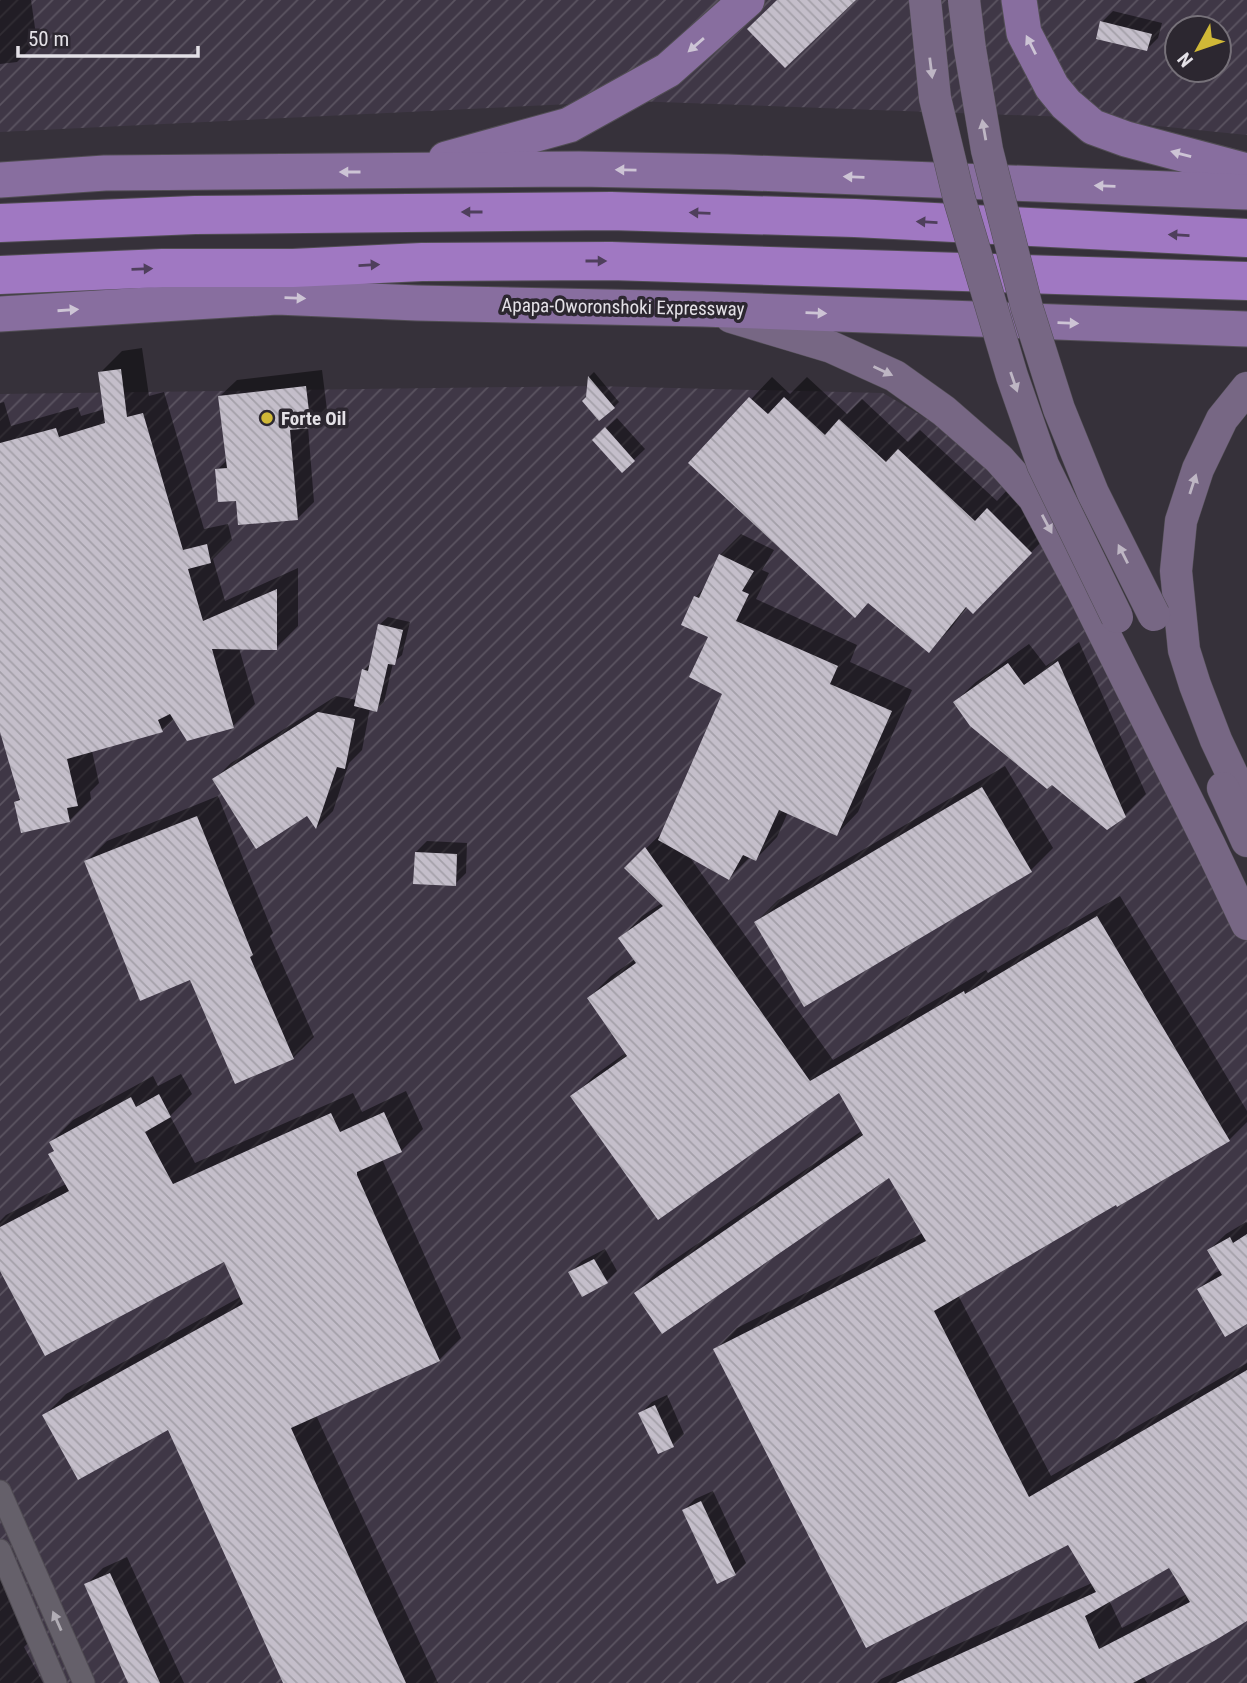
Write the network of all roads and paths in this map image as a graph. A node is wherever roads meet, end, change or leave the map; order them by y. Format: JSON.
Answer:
{"nodes":[{"id":1,"x":747,"y":0,"type":"edge"},
{"id":2,"x":925,"y":0,"type":"edge"},
{"id":3,"x":964,"y":0,"type":"edge"},
{"id":4,"x":1019,"y":0,"type":"edge"},
{"id":5,"x":1247,"y":171,"type":"edge"},
{"id":6,"x":400,"y":172,"type":"junction"},
{"id":7,"x":0,"y":180,"type":"edge"},
{"id":8,"x":1247,"y":192,"type":"edge"},
{"id":9,"x":0,"y":223,"type":"edge"},
{"id":10,"x":1247,"y":238,"type":"edge"},
{"id":11,"x":0,"y":275,"type":"edge"},
{"id":12,"x":1247,"y":281,"type":"edge"},
{"id":13,"x":703,"y":309,"type":"junction"},
{"id":14,"x":0,"y":314,"type":"edge"},
{"id":15,"x":1247,"y":329,"type":"edge"},
{"id":16,"x":1247,"y":388,"type":"edge"},
{"id":17,"x":1247,"y":806,"type":"edge"},
{"id":18,"x":1247,"y":841,"type":"edge"},
{"id":19,"x":1247,"y":886,"type":"edge"},
{"id":20,"x":1247,"y":924,"type":"edge"},
{"id":21,"x":0,"y":1491,"type":"edge"},
{"id":22,"x":0,"y":1549,"type":"edge"},
{"id":23,"x":56,"y":1683,"type":"edge"},
{"id":24,"x":84,"y":1683,"type":"edge"}],
"edges":[{"from":1,"to":6,"type":"main road","one_way":true},
{"from":2,"to":19,"type":"main road","one_way":true,"bridge":true},
{"from":18,"to":3,"type":"main road","one_way":true,"bridge":true},
{"from":5,"to":4,"type":"main road","one_way":true},
{"from":6,"to":7,"type":"main road","one_way":true},
{"from":8,"to":6,"type":"main road","one_way":true},
{"from":10,"to":9,"type":"highway","one_way":true},
{"from":11,"to":12,"type":"highway","one_way":true},
{"from":14,"to":13,"type":"main road","name":"Apapa-Oworonshoki Expressway","one_way":true},
{"from":13,"to":15,"type":"main road","name":"Apapa-Oworonshoki Expressway","one_way":true},
{"from":13,"to":20,"type":"main road","one_way":true},
{"from":17,"to":16,"type":"main road","one_way":true},
{"from":24,"to":21,"type":"street","one_way":true},
{"from":22,"to":23,"type":"street"}]}
